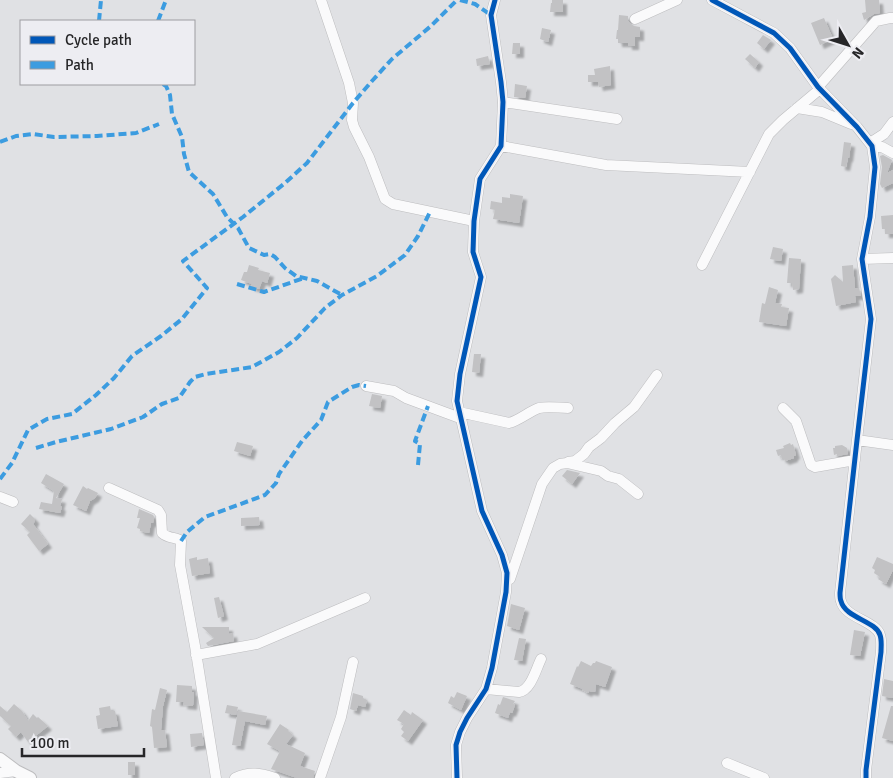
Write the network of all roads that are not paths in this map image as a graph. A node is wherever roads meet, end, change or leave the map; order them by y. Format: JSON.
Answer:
{"nodes":[{"id":1,"x":321,"y":0,"type":"edge"},
{"id":2,"x":494,"y":0,"type":"edge"},
{"id":3,"x":677,"y":0,"type":"edge"},
{"id":4,"x":712,"y":0,"type":"edge"},
{"id":5,"x":893,"y":18,"type":"edge"},
{"id":6,"x":635,"y":19,"type":"dead end"},
{"id":7,"x":819,"y":88,"type":"junction"},
{"id":8,"x":502,"y":102,"type":"junction"},
{"id":9,"x":797,"y":108,"type":"junction"},
{"id":10,"x":617,"y":119,"type":"dead end"},
{"id":11,"x":893,"y":122,"type":"edge"},
{"id":12,"x":856,"y":127,"type":"junction"},
{"id":13,"x":871,"y":145,"type":"junction"},
{"id":14,"x":500,"y":146,"type":"junction"},
{"id":15,"x":893,"y":153,"type":"edge"},
{"id":16,"x":750,"y":172,"type":"junction"},
{"id":17,"x":474,"y":221,"type":"junction"},
{"id":18,"x":893,"y":258,"type":"edge"},
{"id":19,"x":862,"y":259,"type":"junction"},
{"id":20,"x":702,"y":264,"type":"dead end"},
{"id":21,"x":657,"y":375,"type":"dead end"},
{"id":22,"x":366,"y":386,"type":"dead end"},
{"id":23,"x":568,"y":408,"type":"dead end"},
{"id":24,"x":783,"y":408,"type":"dead end"},
{"id":25,"x":459,"y":415,"type":"junction"},
{"id":26,"x":856,"y":440,"type":"junction"},
{"id":27,"x":893,"y":444,"type":"edge"},
{"id":28,"x":855,"y":460,"type":"junction"},
{"id":29,"x":567,"y":463,"type":"junction"},
{"id":30,"x":109,"y":488,"type":"dead end"},
{"id":31,"x":638,"y":494,"type":"dead end"},
{"id":32,"x":0,"y":497,"type":"edge"},
{"id":33,"x":13,"y":502,"type":"dead end"},
{"id":34,"x":506,"y":592,"type":"junction"},
{"id":35,"x":366,"y":598,"type":"dead end"},
{"id":36,"x":196,"y":655,"type":"junction"},
{"id":37,"x":541,"y":659,"type":"dead end"},
{"id":38,"x":353,"y":662,"type":"dead end"},
{"id":39,"x":486,"y":689,"type":"junction"},
{"id":40,"x":0,"y":759,"type":"edge"},
{"id":41,"x":727,"y":763,"type":"dead end"},
{"id":42,"x":16,"y":771,"type":"junction"},
{"id":43,"x":0,"y":773,"type":"edge"},
{"id":44,"x":30,"y":778,"type":"edge"},
{"id":45,"x":216,"y":778,"type":"edge"},
{"id":46,"x":235,"y":778,"type":"edge"},
{"id":47,"x":274,"y":778,"type":"edge"},
{"id":48,"x":320,"y":778,"type":"edge"},
{"id":49,"x":457,"y":778,"type":"edge"},
{"id":50,"x":764,"y":778,"type":"edge"},
{"id":51,"x":866,"y":778,"type":"edge"}],
"edges":[{"from":1,"to":17,"type":"street"},
{"from":2,"to":8,"type":"street"},
{"from":3,"to":6,"type":"street"},
{"from":4,"to":7,"type":"street"},
{"from":5,"to":7,"type":"street"},
{"from":7,"to":9,"type":"street"},
{"from":7,"to":12,"type":"street"},
{"from":8,"to":10,"type":"street"},
{"from":8,"to":14,"type":"street"},
{"from":9,"to":12,"type":"street"},
{"from":9,"to":16,"type":"street"},
{"from":11,"to":13,"type":"street"},
{"from":12,"to":13,"type":"street"},
{"from":13,"to":15,"type":"street"},
{"from":13,"to":19,"type":"street"},
{"from":14,"to":16,"type":"street"},
{"from":14,"to":17,"type":"street"},
{"from":16,"to":20,"type":"street"},
{"from":17,"to":25,"type":"street"},
{"from":18,"to":19,"type":"street"},
{"from":19,"to":26,"type":"street"},
{"from":21,"to":29,"type":"street"},
{"from":22,"to":25,"type":"street"},
{"from":23,"to":25,"type":"street"},
{"from":24,"to":28,"type":"street"},
{"from":25,"to":34,"type":"street"},
{"from":26,"to":27,"type":"street"},
{"from":26,"to":28,"type":"street"},
{"from":28,"to":51,"type":"street"},
{"from":29,"to":31,"type":"street"},
{"from":29,"to":34,"type":"street"},
{"from":30,"to":36,"type":"street"},
{"from":32,"to":33,"type":"street"},
{"from":34,"to":39,"type":"street"},
{"from":35,"to":36,"type":"street"},
{"from":36,"to":45,"type":"street"},
{"from":37,"to":39,"type":"street"},
{"from":38,"to":48,"type":"street"},
{"from":39,"to":49,"type":"street"},
{"from":40,"to":42,"type":"street"},
{"from":41,"to":50,"type":"street"},
{"from":42,"to":43,"type":"street"},
{"from":42,"to":44,"type":"street"},
{"from":46,"to":47,"type":"street"}]}
